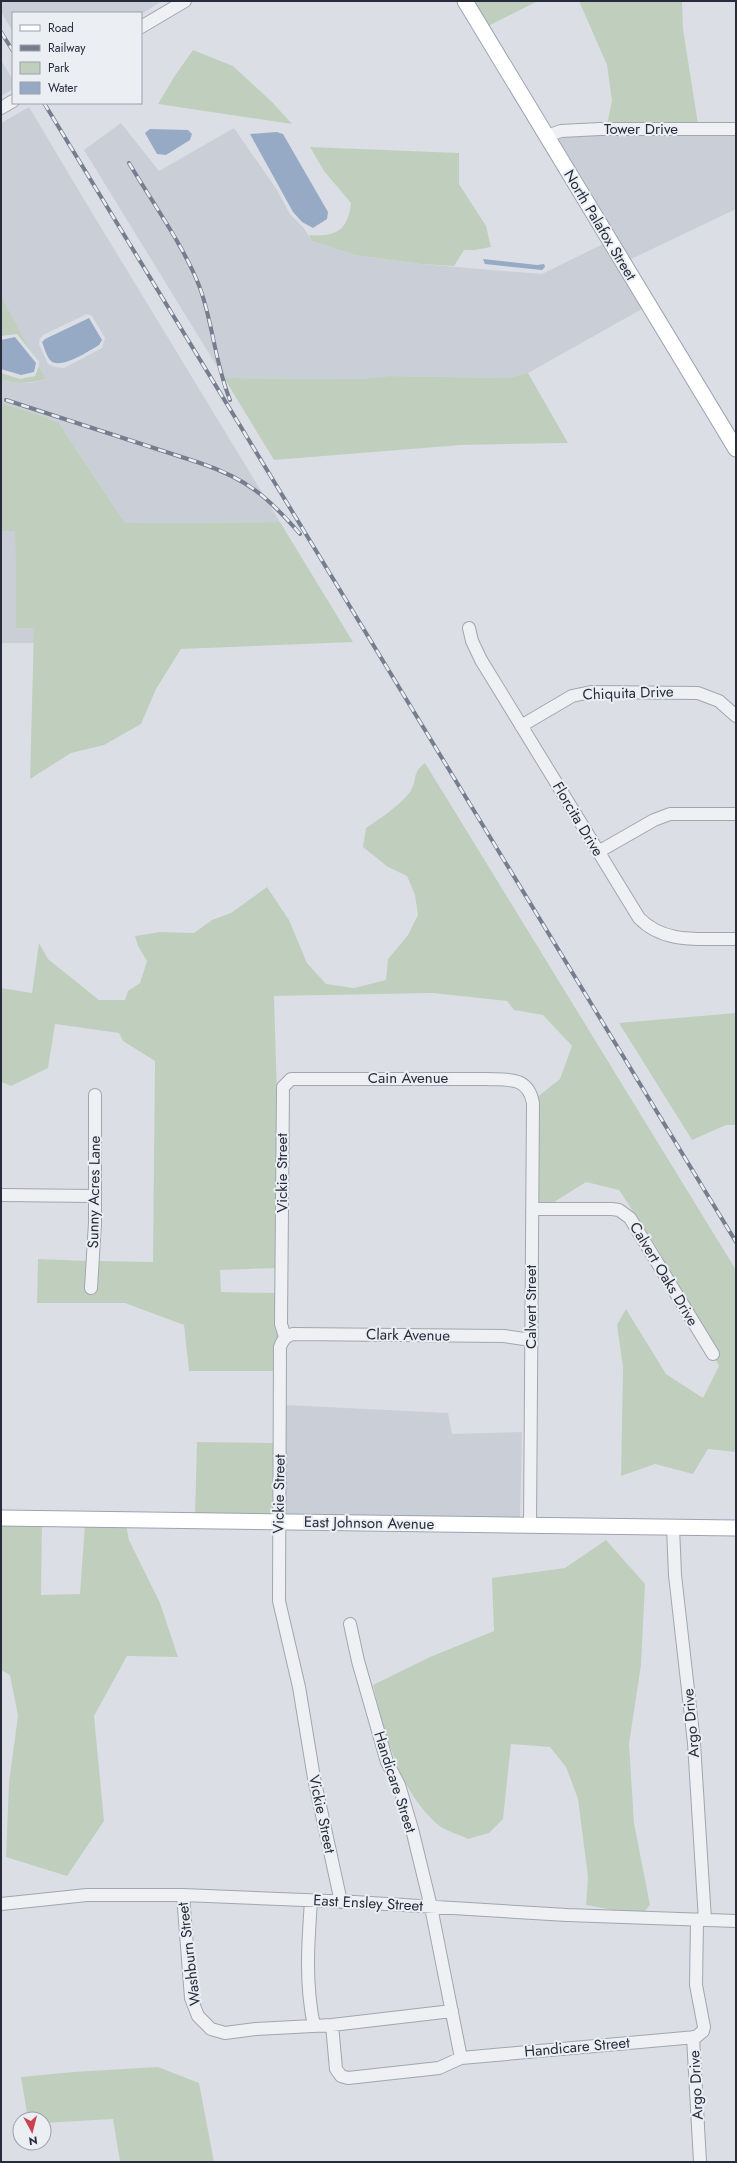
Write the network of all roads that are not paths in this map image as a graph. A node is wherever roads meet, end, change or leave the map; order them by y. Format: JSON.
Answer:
{"nodes":[{"id":1,"x":185,"y":1,"type":"edge"},
{"id":2,"x":465,"y":1,"type":"edge"},
{"id":3,"x":142,"y":26,"type":"edge"},
{"id":4,"x":12,"y":102,"type":"edge"},
{"id":5,"x":1,"y":108,"type":"edge"},
{"id":6,"x":736,"y":129,"type":"edge"},
{"id":7,"x":547,"y":136,"type":"junction"},
{"id":8,"x":736,"y":449,"type":"edge"},
{"id":9,"x":469,"y":628,"type":"dead end"},
{"id":10,"x":736,"y":716,"type":"edge"},
{"id":11,"x":521,"y":726,"type":"junction"},
{"id":12,"x":736,"y":814,"type":"edge"},
{"id":13,"x":598,"y":852,"type":"junction"},
{"id":14,"x":736,"y":939,"type":"edge"},
{"id":15,"x":285,"y":1083,"type":"joint"},
{"id":16,"x":529,"y":1090,"type":"joint"},
{"id":17,"x":95,"y":1095,"type":"dead end"},
{"id":18,"x":1,"y":1195,"type":"edge"},
{"id":19,"x":94,"y":1196,"type":"junction"},
{"id":20,"x":532,"y":1209,"type":"junction"},
{"id":21,"x":91,"y":1288,"type":"dead end"},
{"id":22,"x":285,"y":1337,"type":"junction"},
{"id":23,"x":531,"y":1340,"type":"junction"},
{"id":24,"x":712,"y":1354,"type":"dead end"},
{"id":25,"x":1,"y":1518,"type":"edge"},
{"id":26,"x":279,"y":1521,"type":"junction"},
{"id":27,"x":530,"y":1525,"type":"junction"},
{"id":28,"x":673,"y":1527,"type":"junction"},
{"id":29,"x":736,"y":1528,"type":"edge"},
{"id":30,"x":350,"y":1624,"type":"dead end"},
{"id":31,"x":182,"y":1895,"type":"junction"},
{"id":32,"x":311,"y":1901,"type":"junction"},
{"id":33,"x":341,"y":1902,"type":"junction"},
{"id":34,"x":1,"y":1904,"type":"edge"},
{"id":35,"x":431,"y":1906,"type":"junction"},
{"id":36,"x":701,"y":1920,"type":"junction"},
{"id":37,"x":736,"y":1921,"type":"edge"},
{"id":38,"x":452,"y":2011,"type":"junction"},
{"id":39,"x":332,"y":2025,"type":"junction"},
{"id":40,"x":314,"y":2026,"type":"junction"},
{"id":41,"x":693,"y":2037,"type":"junction"},
{"id":42,"x":457,"y":2060,"type":"junction"},
{"id":43,"x":700,"y":2162,"type":"edge"}],
"edges":[{"from":1,"to":3,"type":"street"},
{"from":2,"to":7,"type":"main road","name":"North Palafox Street"},
{"from":4,"to":5,"type":"street"},
{"from":6,"to":7,"type":"street","name":"Tower Drive"},
{"from":7,"to":8,"type":"main road","name":"North Palafox Street"},
{"from":9,"to":11,"type":"street","name":"Florcita Drive"},
{"from":10,"to":11,"type":"street","name":"Chiquita Drive"},
{"from":11,"to":13,"type":"street","name":"Florcita Drive"},
{"from":12,"to":13,"type":"street"},
{"from":13,"to":14,"type":"street","name":"Florcita Drive"},
{"from":15,"to":16,"type":"street","name":"Cain Avenue"},
{"from":15,"to":22,"type":"street","name":"Vickie Street"},
{"from":16,"to":20,"type":"street","name":"Calvert Street"},
{"from":17,"to":19,"type":"street","name":"Sunny Acres Lane"},
{"from":18,"to":19,"type":"street"},
{"from":19,"to":21,"type":"street","name":"Sunny Acres Lane"},
{"from":20,"to":23,"type":"street","name":"Calvert Street"},
{"from":20,"to":24,"type":"street","name":"Calvert Oaks Drive"},
{"from":22,"to":23,"type":"street","name":"Clark Avenue"},
{"from":22,"to":26,"type":"street","name":"Vickie Street"},
{"from":23,"to":27,"type":"street","name":"Calvert Street"},
{"from":25,"to":26,"type":"main road","name":"East Johnson Avenue"},
{"from":26,"to":27,"type":"main road","name":"East Johnson Avenue"},
{"from":26,"to":33,"type":"street","name":"Vickie Street"},
{"from":27,"to":28,"type":"main road","name":"East Johnson Avenue"},
{"from":28,"to":29,"type":"main road","name":"East Johnson Avenue"},
{"from":28,"to":36,"type":"street","name":"Argo Drive"},
{"from":30,"to":35,"type":"street","name":"Handicare Street"},
{"from":31,"to":32,"type":"street","name":"East Ensley Street"},
{"from":31,"to":34,"type":"street","name":"East Ensley Street"},
{"from":31,"to":40,"type":"street","name":"Washburn Street"},
{"from":32,"to":33,"type":"street","name":"East Ensley Street"},
{"from":32,"to":40,"type":"street"},
{"from":33,"to":35,"type":"street","name":"East Ensley Street"},
{"from":35,"to":36,"type":"street","name":"East Ensley Street"},
{"from":35,"to":38,"type":"street","name":"Handicare Street"},
{"from":36,"to":37,"type":"street","name":"East Ensley Street"},
{"from":36,"to":41,"type":"street","name":"Argo Drive"},
{"from":38,"to":39,"type":"street","name":"Washburn Street"},
{"from":38,"to":42,"type":"street","name":"Handicare Street"},
{"from":39,"to":40,"type":"street","name":"Washburn Street"},
{"from":39,"to":42,"type":"street"},
{"from":41,"to":42,"type":"street","name":"Handicare Street"},
{"from":41,"to":43,"type":"street","name":"Argo Drive"}]}
